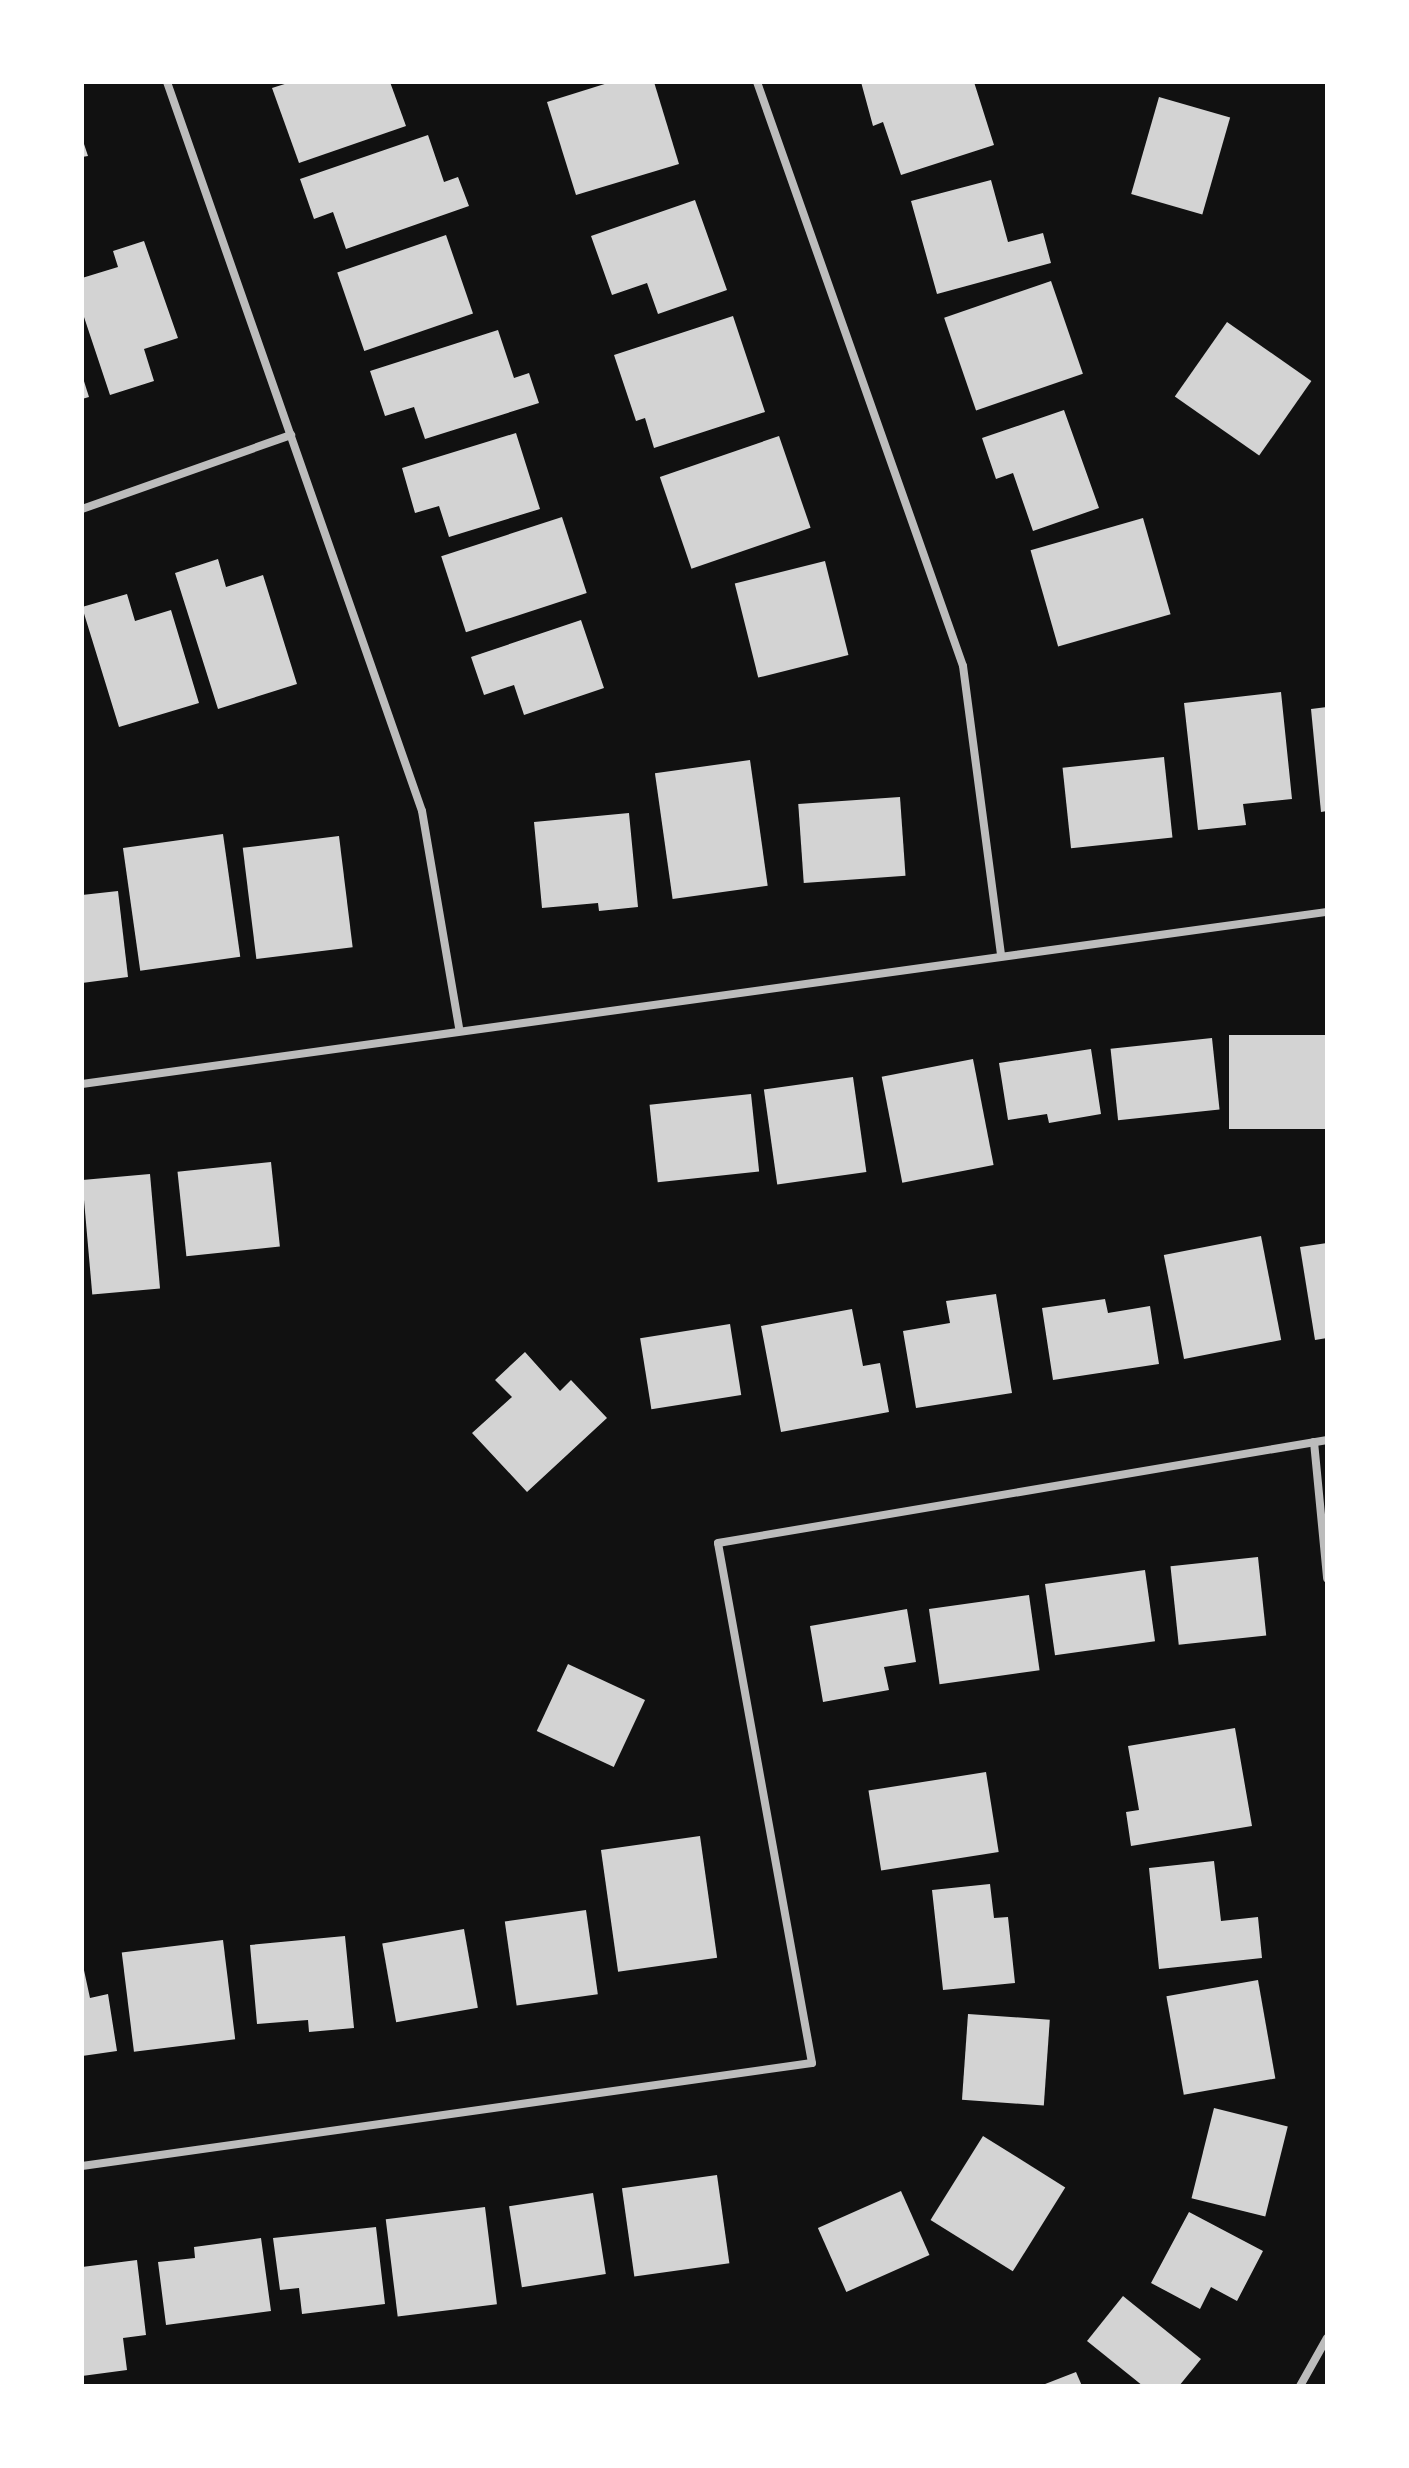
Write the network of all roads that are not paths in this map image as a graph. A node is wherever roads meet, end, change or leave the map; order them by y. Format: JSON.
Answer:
{"nodes":[{"id":1,"x":167,"y":82,"type":"edge"},
{"id":2,"x":757,"y":82,"type":"edge"},
{"id":3,"x":291,"y":435,"type":"junction"},
{"id":4,"x":82,"y":509,"type":"edge"},
{"id":5,"x":1327,"y":912,"type":"edge"},
{"id":6,"x":1001,"y":954,"type":"junction"},
{"id":7,"x":459,"y":1028,"type":"junction"},
{"id":8,"x":82,"y":1084,"type":"edge"},
{"id":9,"x":1327,"y":1440,"type":"edge"},
{"id":10,"x":1314,"y":1442,"type":"junction"},
{"id":11,"x":1327,"y":1578,"type":"edge"},
{"id":12,"x":82,"y":2166,"type":"edge"},
{"id":13,"x":1327,"y":2338,"type":"edge"},
{"id":14,"x":1300,"y":2386,"type":"edge"}],
"edges":[{"from":1,"to":3,"type":"street"},
{"from":2,"to":6,"type":"street"},
{"from":3,"to":4,"type":"street"},
{"from":3,"to":7,"type":"street"},
{"from":5,"to":6,"type":"street"},
{"from":6,"to":7,"type":"street"},
{"from":7,"to":8,"type":"street"},
{"from":9,"to":10,"type":"street"},
{"from":10,"to":11,"type":"street"},
{"from":10,"to":12,"type":"street"},
{"from":13,"to":14,"type":"street"}]}
